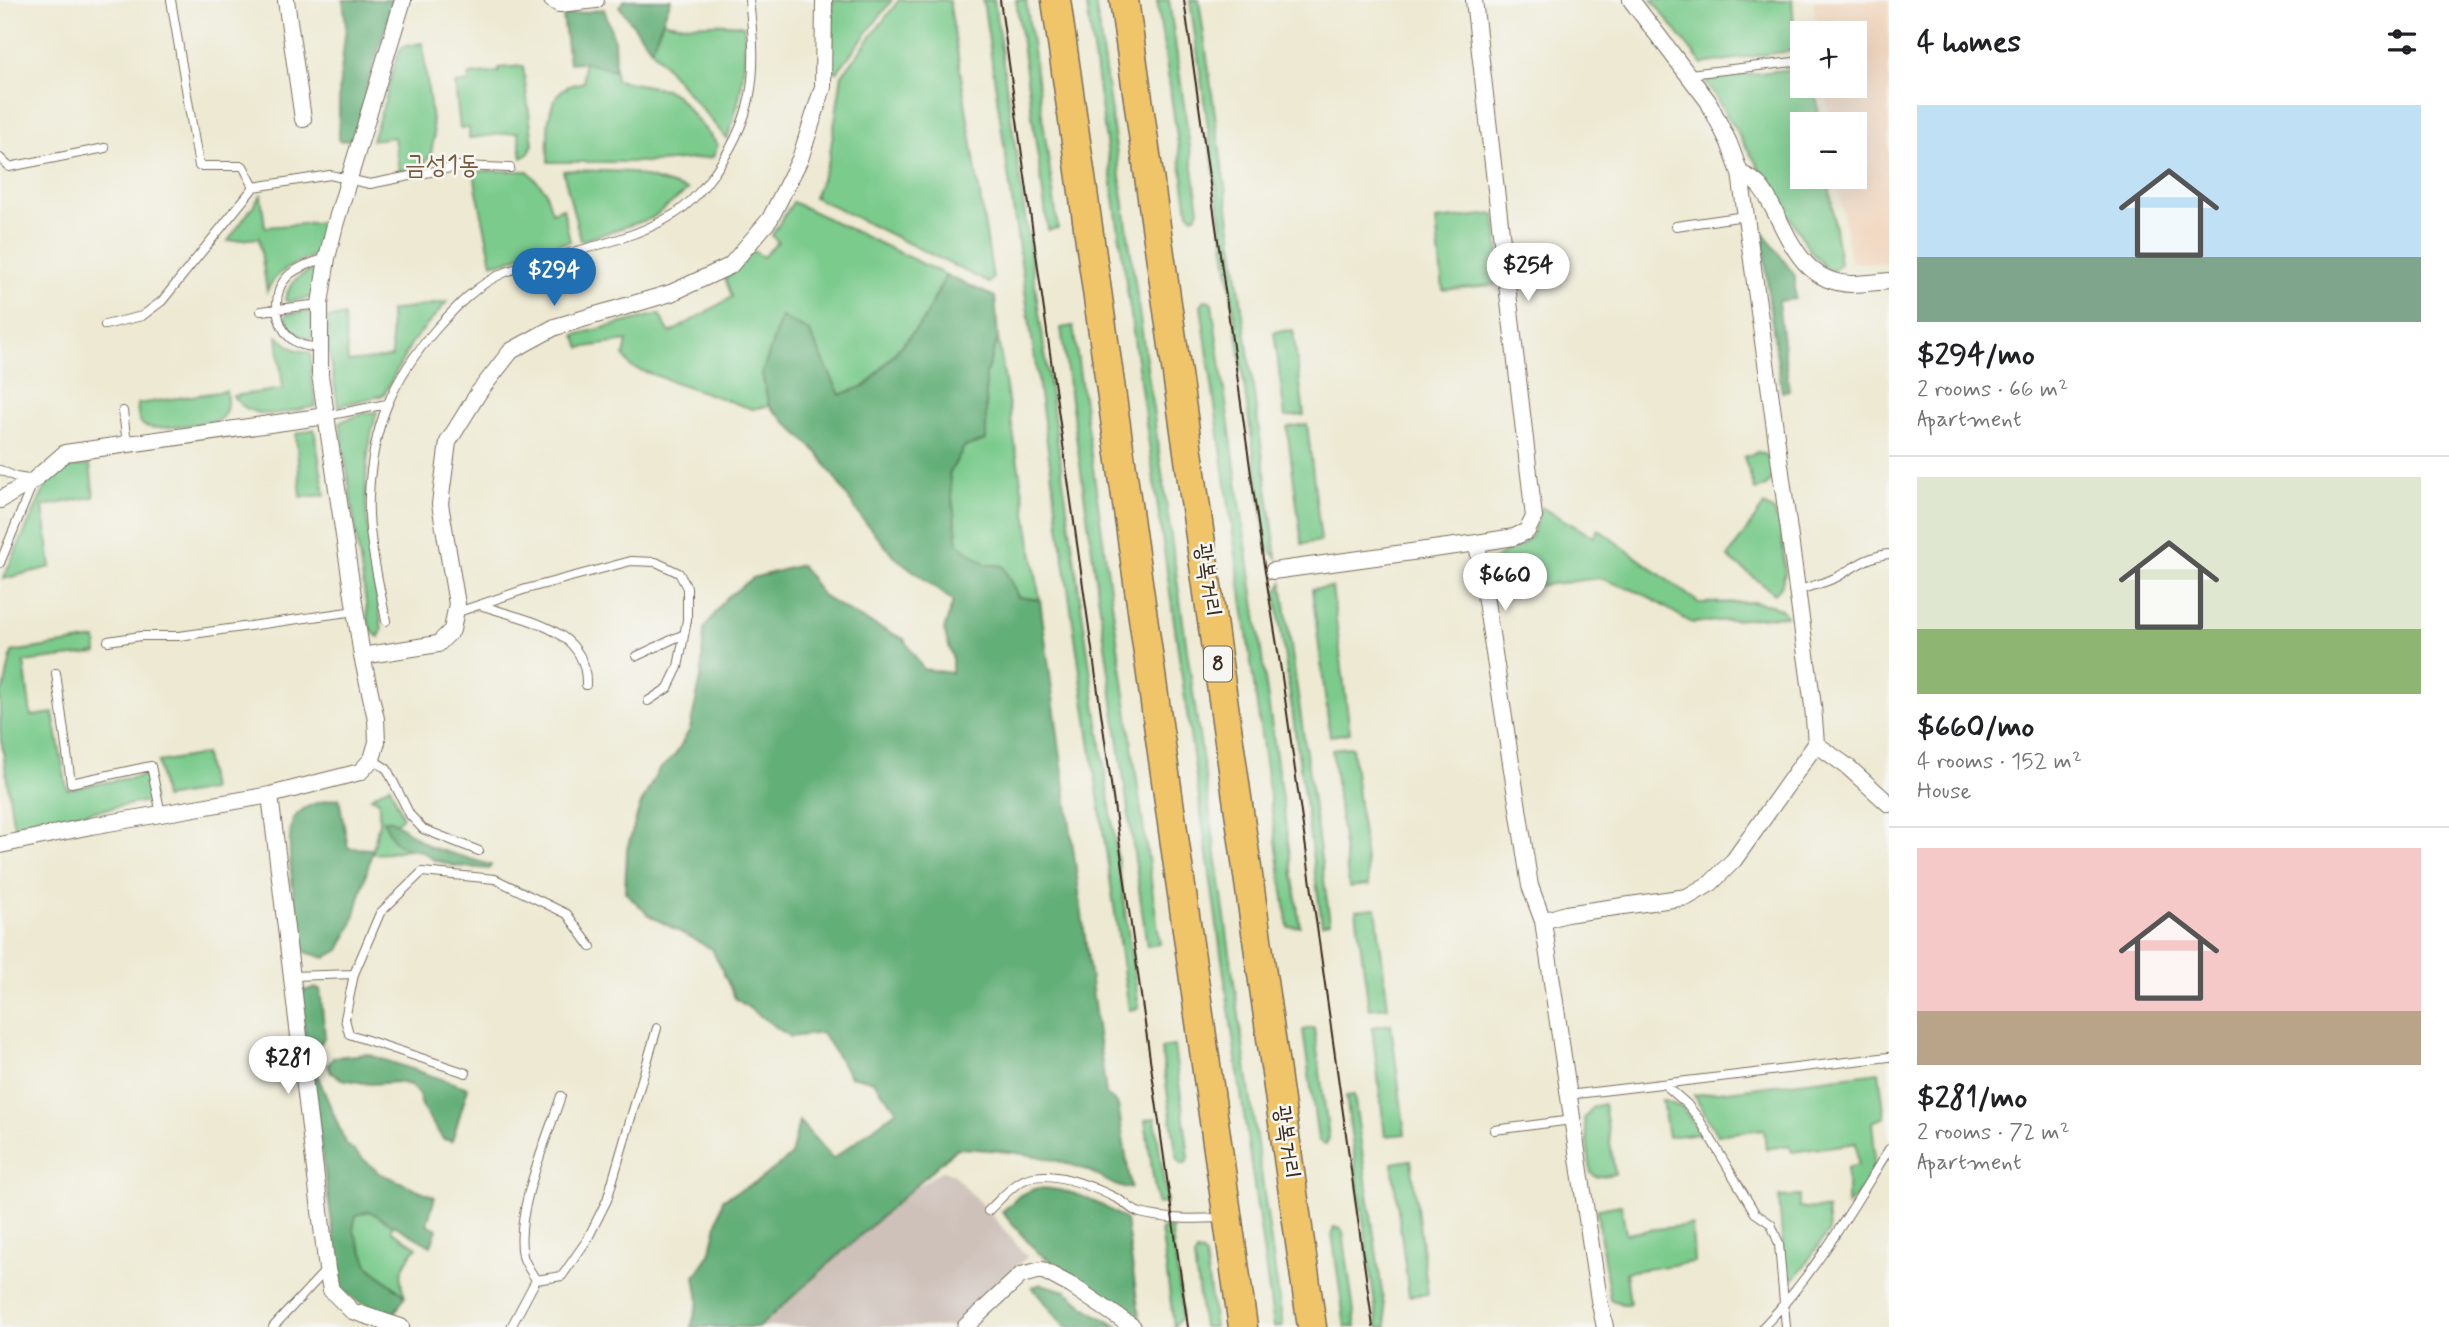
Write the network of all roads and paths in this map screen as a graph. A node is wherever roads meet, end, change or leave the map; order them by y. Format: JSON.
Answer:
{"nodes":[{"id":1,"x":171,"y":0,"type":"edge"},
{"id":2,"x":286,"y":0,"type":"edge"},
{"id":3,"x":403,"y":0,"type":"edge"},
{"id":4,"x":552,"y":0,"type":"edge"},
{"id":5,"x":596,"y":0,"type":"edge"},
{"id":6,"x":749,"y":0,"type":"edge"},
{"id":7,"x":824,"y":0,"type":"edge"},
{"id":8,"x":1056,"y":0,"type":"edge"},
{"id":9,"x":1124,"y":0,"type":"edge"},
{"id":10,"x":1474,"y":0,"type":"edge"},
{"id":11,"x":1631,"y":0,"type":"edge"},
{"id":12,"x":1790,"y":62,"type":"edge"},
{"id":13,"x":1689,"y":74,"type":"junction"},
{"id":14,"x":303,"y":119,"type":"dead end"},
{"id":15,"x":105,"y":148,"type":"dead end"},
{"id":16,"x":0,"y":158,"type":"edge"},
{"id":17,"x":510,"y":168,"type":"dead end"},
{"id":18,"x":1740,"y":173,"type":"junction"},
{"id":19,"x":350,"y":179,"type":"junction"},
{"id":20,"x":254,"y":187,"type":"junction"},
{"id":21,"x":1745,"y":216,"type":"junction"},
{"id":22,"x":1676,"y":226,"type":"dead end"},
{"id":23,"x":327,"y":258,"type":"junction"},
{"id":24,"x":1889,"y":281,"type":"edge"},
{"id":25,"x":320,"y":304,"type":"junction"},
{"id":26,"x":278,"y":309,"type":"junction"},
{"id":27,"x":261,"y":311,"type":"dead end"},
{"id":28,"x":105,"y":325,"type":"dead end"},
{"id":29,"x":320,"y":348,"type":"junction"},
{"id":30,"x":387,"y":404,"type":"junction"},
{"id":31,"x":123,"y":411,"type":"dead end"},
{"id":32,"x":326,"y":416,"type":"junction"},
{"id":33,"x":127,"y":443,"type":"junction"},
{"id":34,"x":0,"y":470,"type":"edge"},
{"id":35,"x":34,"y":480,"type":"junction"},
{"id":36,"x":15,"y":492,"type":"junction"},
{"id":37,"x":0,"y":500,"type":"edge"},
{"id":38,"x":0,"y":509,"type":"edge"},
{"id":39,"x":1477,"y":543,"type":"junction"},
{"id":40,"x":1889,"y":554,"type":"edge"},
{"id":41,"x":0,"y":563,"type":"edge"},
{"id":42,"x":1273,"y":572,"type":"dead end"},
{"id":43,"x":1796,"y":591,"type":"junction"},
{"id":44,"x":480,"y":605,"type":"junction"},
{"id":45,"x":355,"y":611,"type":"junction"},
{"id":46,"x":455,"y":613,"type":"junction"},
{"id":47,"x":386,"y":621,"type":"dead end"},
{"id":48,"x":684,"y":634,"type":"junction"},
{"id":49,"x":108,"y":641,"type":"dead end"},
{"id":50,"x":362,"y":656,"type":"junction"},
{"id":51,"x":637,"y":656,"type":"dead end"},
{"id":52,"x":56,"y":673,"type":"dead end"},
{"id":53,"x":586,"y":685,"type":"dead end"},
{"id":54,"x":648,"y":701,"type":"dead end"},
{"id":55,"x":1816,"y":744,"type":"junction"},
{"id":56,"x":372,"y":759,"type":"junction"},
{"id":57,"x":270,"y":795,"type":"junction"},
{"id":58,"x":1889,"y":804,"type":"edge"},
{"id":59,"x":161,"y":814,"type":"junction"},
{"id":60,"x":0,"y":845,"type":"edge"},
{"id":61,"x":479,"y":851,"type":"dead end"},
{"id":62,"x":1543,"y":920,"type":"junction"},
{"id":63,"x":592,"y":947,"type":"dead end"},
{"id":64,"x":354,"y":974,"type":"junction"},
{"id":65,"x":292,"y":976,"type":"junction"},
{"id":66,"x":657,"y":1028,"type":"dead end"},
{"id":67,"x":1889,"y":1057,"type":"edge"},
{"id":68,"x":466,"y":1073,"type":"dead end"},
{"id":69,"x":1664,"y":1084,"type":"junction"},
{"id":70,"x":561,"y":1096,"type":"dead end"},
{"id":71,"x":1568,"y":1096,"type":"junction"},
{"id":72,"x":1572,"y":1120,"type":"junction"},
{"id":73,"x":1494,"y":1130,"type":"dead end"},
{"id":74,"x":1889,"y":1149,"type":"edge"},
{"id":75,"x":988,"y":1211,"type":"dead end"},
{"id":76,"x":1228,"y":1218,"type":"junction"},
{"id":77,"x":327,"y":1269,"type":"junction"},
{"id":78,"x":536,"y":1280,"type":"junction"},
{"id":79,"x":1783,"y":1307,"type":"junction"},
{"id":80,"x":273,"y":1327,"type":"edge"},
{"id":81,"x":401,"y":1327,"type":"edge"},
{"id":82,"x":511,"y":1327,"type":"edge"},
{"id":83,"x":965,"y":1327,"type":"edge"},
{"id":84,"x":1133,"y":1327,"type":"edge"},
{"id":85,"x":1243,"y":1327,"type":"edge"},
{"id":86,"x":1312,"y":1327,"type":"edge"},
{"id":87,"x":1605,"y":1327,"type":"edge"},
{"id":88,"x":1763,"y":1327,"type":"edge"},
{"id":89,"x":1786,"y":1327,"type":"edge"}],
"edges":[{"from":1,"to":20,"type":"lane"},
{"from":2,"to":14,"type":"street"},
{"from":3,"to":19,"type":"street"},
{"from":4,"to":5,"type":"street"},
{"from":6,"to":30,"type":"lane"},
{"from":7,"to":46,"type":"street"},
{"from":8,"to":76,"type":"highway"},
{"from":9,"to":86,"type":"highway","name":"광복거리","number":"8"},
{"from":10,"to":39,"type":"street"},
{"from":11,"to":13,"type":"street"},
{"from":12,"to":13,"type":"lane"},
{"from":13,"to":18,"type":"street"},
{"from":15,"to":16,"type":"lane"},
{"from":17,"to":19,"type":"lane"},
{"from":18,"to":21,"type":"street"},
{"from":18,"to":24,"type":"street"},
{"from":19,"to":20,"type":"lane"},
{"from":19,"to":23,"type":"street"},
{"from":20,"to":28,"type":"lane"},
{"from":21,"to":22,"type":"lane"},
{"from":21,"to":43,"type":"street"},
{"from":23,"to":25,"type":"street"},
{"from":23,"to":26,"type":"lane"},
{"from":25,"to":26,"type":"lane"},
{"from":25,"to":29,"type":"street"},
{"from":26,"to":27,"type":"lane"},
{"from":26,"to":29,"type":"lane"},
{"from":29,"to":32,"type":"street"},
{"from":30,"to":32,"type":"lane"},
{"from":30,"to":47,"type":"lane"},
{"from":31,"to":33,"type":"lane"},
{"from":32,"to":33,"type":"street"},
{"from":32,"to":45,"type":"street"},
{"from":33,"to":35,"type":"street"},
{"from":34,"to":35,"type":"lane"},
{"from":35,"to":36,"type":"street"},
{"from":35,"to":41,"type":"lane"},
{"from":36,"to":37,"type":"street"},
{"from":36,"to":38,"type":"lane"},
{"from":39,"to":42,"type":"street"},
{"from":39,"to":62,"type":"street"},
{"from":40,"to":43,"type":"lane"},
{"from":43,"to":55,"type":"street"},
{"from":44,"to":46,"type":"lane"},
{"from":44,"to":48,"type":"lane"},
{"from":44,"to":53,"type":"lane"},
{"from":45,"to":49,"type":"lane"},
{"from":45,"to":50,"type":"street"},
{"from":46,"to":50,"type":"street"},
{"from":48,"to":51,"type":"lane"},
{"from":48,"to":54,"type":"lane"},
{"from":50,"to":56,"type":"street"},
{"from":52,"to":59,"type":"lane"},
{"from":55,"to":58,"type":"street"},
{"from":55,"to":62,"type":"street"},
{"from":56,"to":57,"type":"street"},
{"from":56,"to":61,"type":"lane"},
{"from":57,"to":59,"type":"street"},
{"from":57,"to":65,"type":"street"},
{"from":59,"to":60,"type":"street"},
{"from":62,"to":71,"type":"street"},
{"from":63,"to":64,"type":"lane"},
{"from":64,"to":65,"type":"lane"},
{"from":64,"to":68,"type":"lane"},
{"from":65,"to":77,"type":"street"},
{"from":66,"to":78,"type":"lane"},
{"from":67,"to":69,"type":"lane"},
{"from":69,"to":71,"type":"lane"},
{"from":69,"to":79,"type":"lane"},
{"from":70,"to":78,"type":"lane"},
{"from":71,"to":72,"type":"street"},
{"from":72,"to":73,"type":"lane"},
{"from":72,"to":87,"type":"street"},
{"from":74,"to":79,"type":"lane"},
{"from":75,"to":76,"type":"lane"},
{"from":76,"to":85,"type":"highway"},
{"from":77,"to":80,"type":"lane"},
{"from":77,"to":81,"type":"street"},
{"from":78,"to":82,"type":"lane"},
{"from":79,"to":88,"type":"lane"},
{"from":79,"to":89,"type":"lane"},
{"from":83,"to":84,"type":"street"}]}
